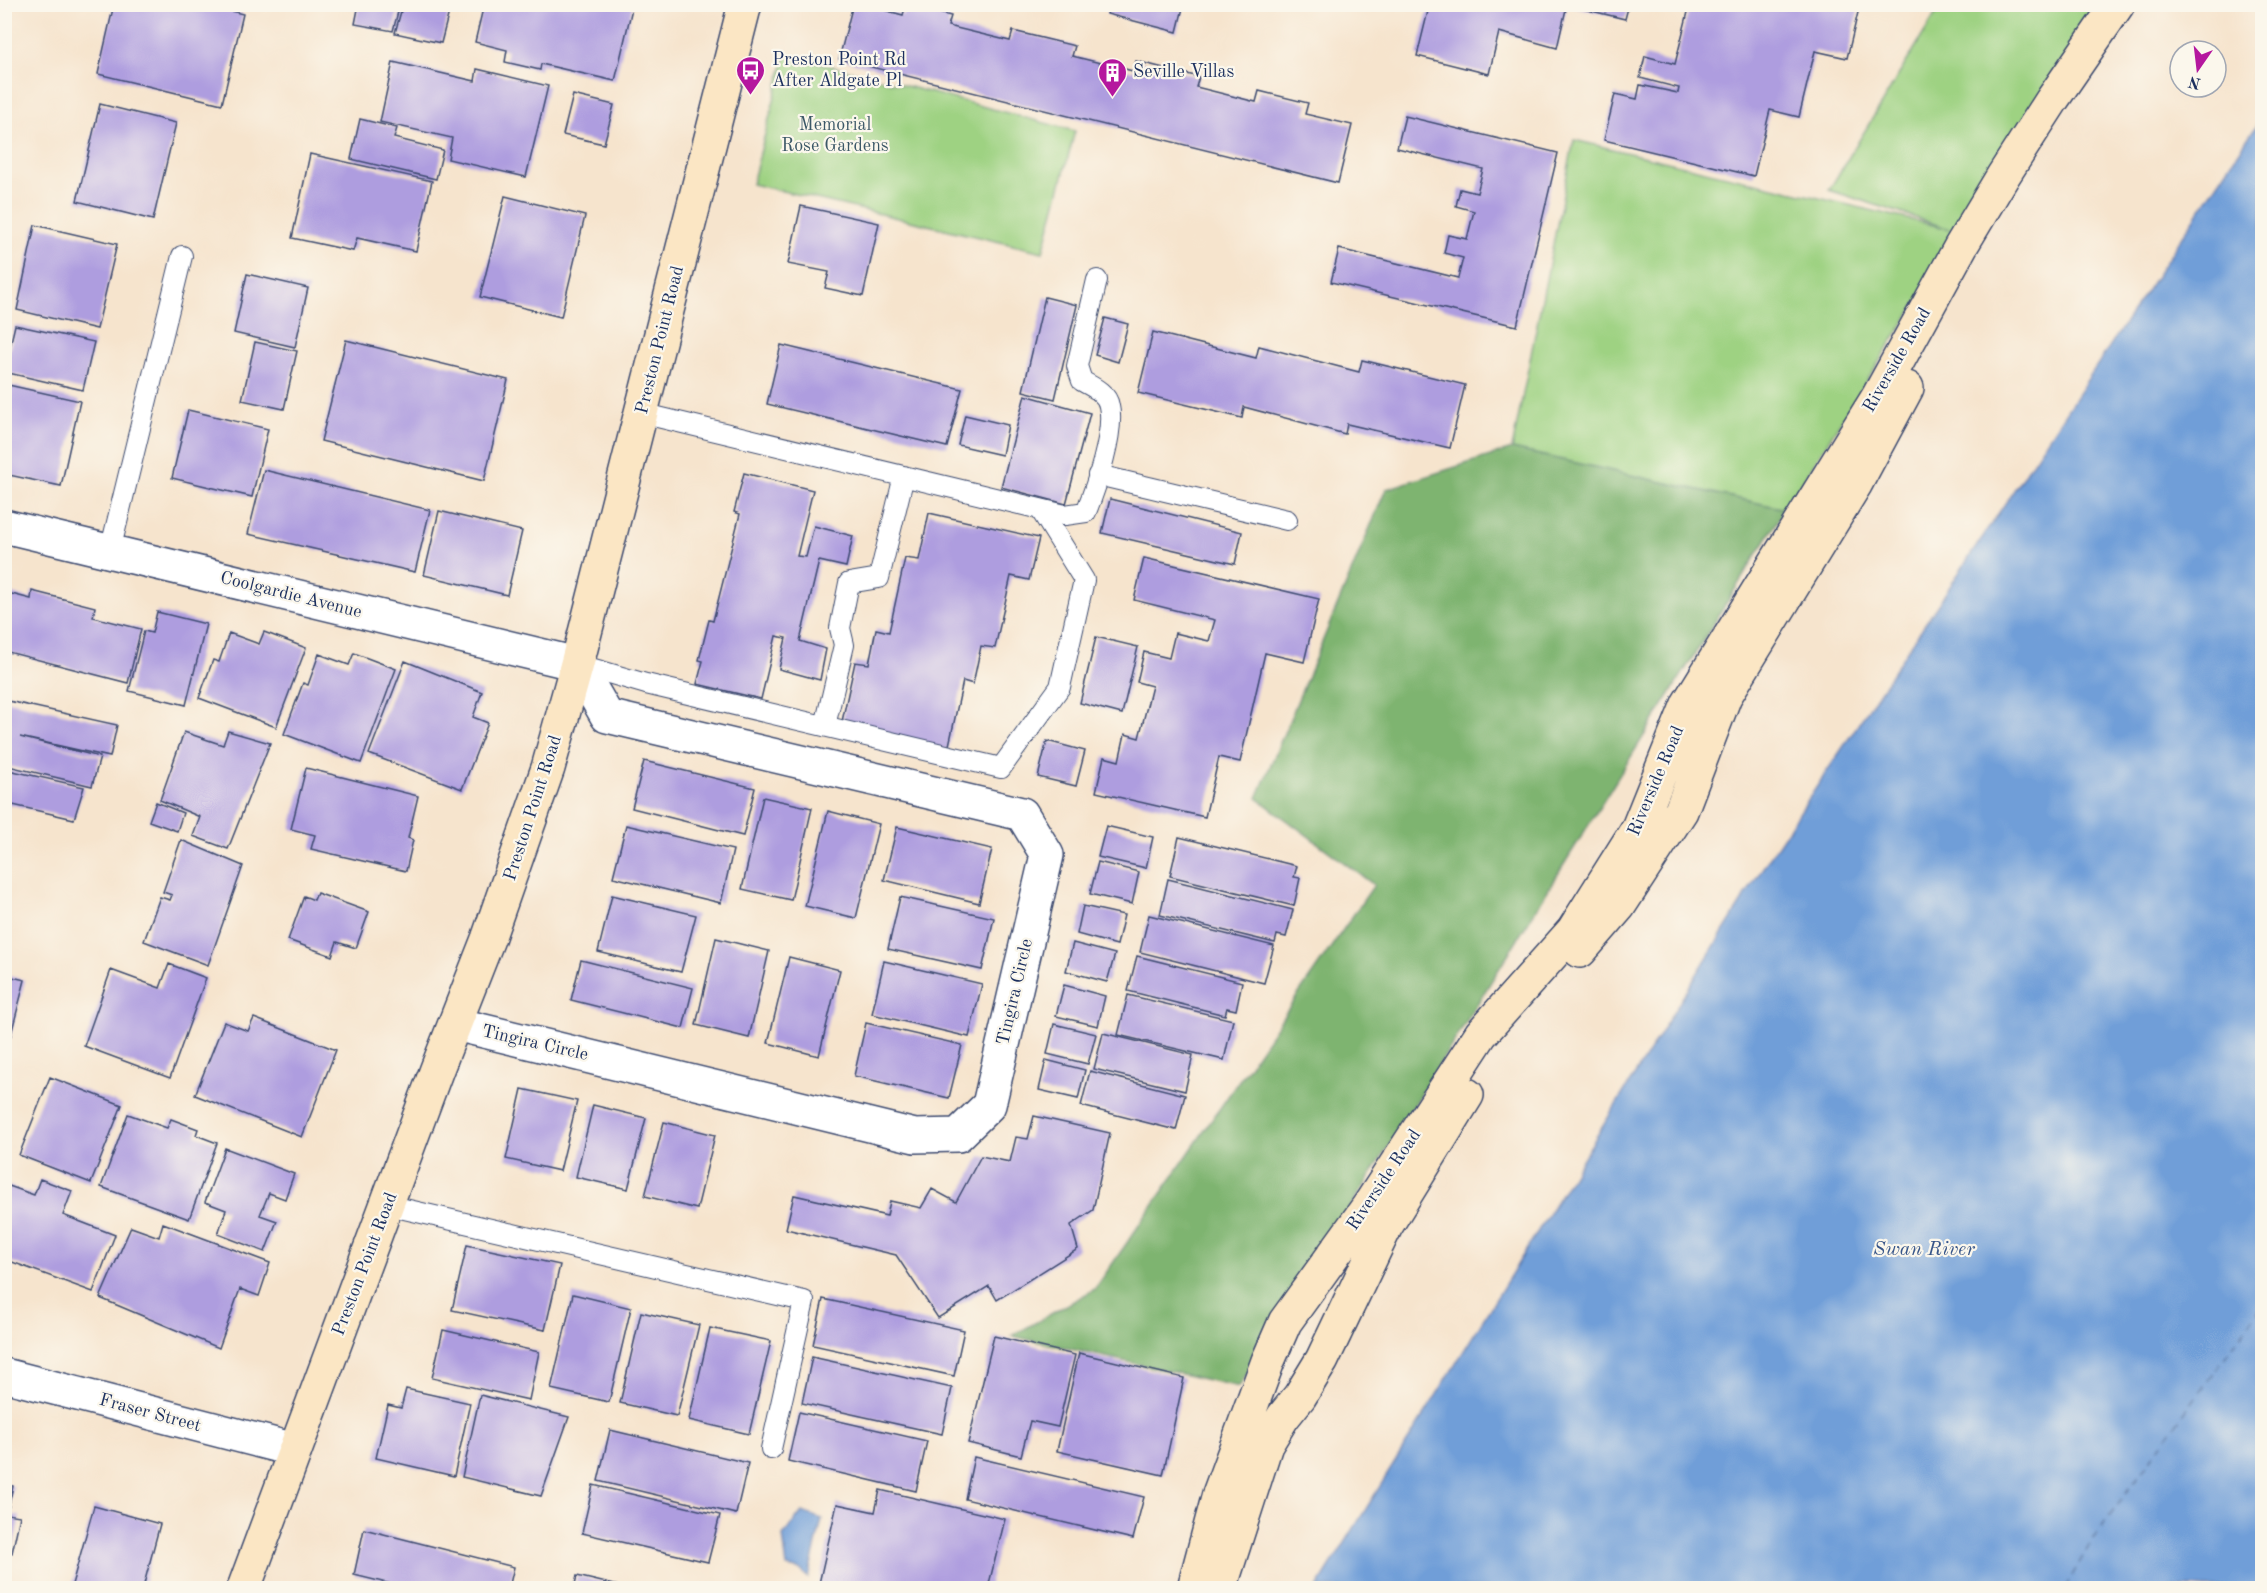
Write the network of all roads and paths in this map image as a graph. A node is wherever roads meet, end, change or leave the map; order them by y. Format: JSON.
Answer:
{"nodes":[{"id":1,"x":746,"y":4,"type":"edge"},
{"id":2,"x":2118,"y":4,"type":"edge"},
{"id":3,"x":2144,"y":4,"type":"edge"},
{"id":4,"x":182,"y":256,"type":"dead end"},
{"id":5,"x":1097,"y":280,"type":"dead end"},
{"id":6,"x":641,"y":413,"type":"junction"},
{"id":7,"x":1098,"y":475,"type":"junction"},
{"id":8,"x":904,"y":476,"type":"junction"},
{"id":9,"x":1040,"y":509,"type":"junction"},
{"id":10,"x":1287,"y":520,"type":"dead end"},
{"id":11,"x":4,"y":526,"type":"edge"},
{"id":12,"x":110,"y":551,"type":"junction"},
{"id":13,"x":577,"y":664,"type":"junction"},
{"id":14,"x":825,"y":726,"type":"junction"},
{"id":15,"x":455,"y":1024,"type":"junction"},
{"id":16,"x":387,"y":1204,"type":"junction"},
{"id":17,"x":4,"y":1375,"type":"edge"},
{"id":18,"x":771,"y":1449,"type":"dead end"},
{"id":19,"x":295,"y":1450,"type":"junction"},
{"id":20,"x":244,"y":1588,"type":"edge"},
{"id":21,"x":1194,"y":1588,"type":"edge"},
{"id":22,"x":1220,"y":1588,"type":"edge"}],
"edges":[{"from":1,"to":6,"type":"street","name":"Preston Point Road"},
{"from":2,"to":21,"type":"street","name":"Riverside Road"},
{"from":3,"to":22,"type":"street","name":"Riverside Road"},
{"from":4,"to":12,"type":"lane"},
{"from":5,"to":7,"type":"lane"},
{"from":6,"to":8,"type":"lane"},
{"from":6,"to":13,"type":"street","name":"Preston Point Road"},
{"from":7,"to":9,"type":"lane"},
{"from":7,"to":10,"type":"lane"},
{"from":8,"to":9,"type":"lane"},
{"from":8,"to":14,"type":"lane"},
{"from":9,"to":14,"type":"lane"},
{"from":11,"to":12,"type":"street","name":"Coolgardie Avenue"},
{"from":12,"to":13,"type":"street","name":"Coolgardie Avenue"},
{"from":13,"to":14,"type":"lane"},
{"from":13,"to":15,"type":"street","name":"Preston Point Road"},
{"from":13,"to":15,"type":"street","name":"Tingira Circle"},
{"from":15,"to":16,"type":"street","name":"Preston Point Road"},
{"from":16,"to":18,"type":"lane"},
{"from":16,"to":19,"type":"street","name":"Preston Point Road"},
{"from":17,"to":19,"type":"street","name":"Fraser Street"},
{"from":19,"to":20,"type":"street","name":"Preston Point Road"}]}
